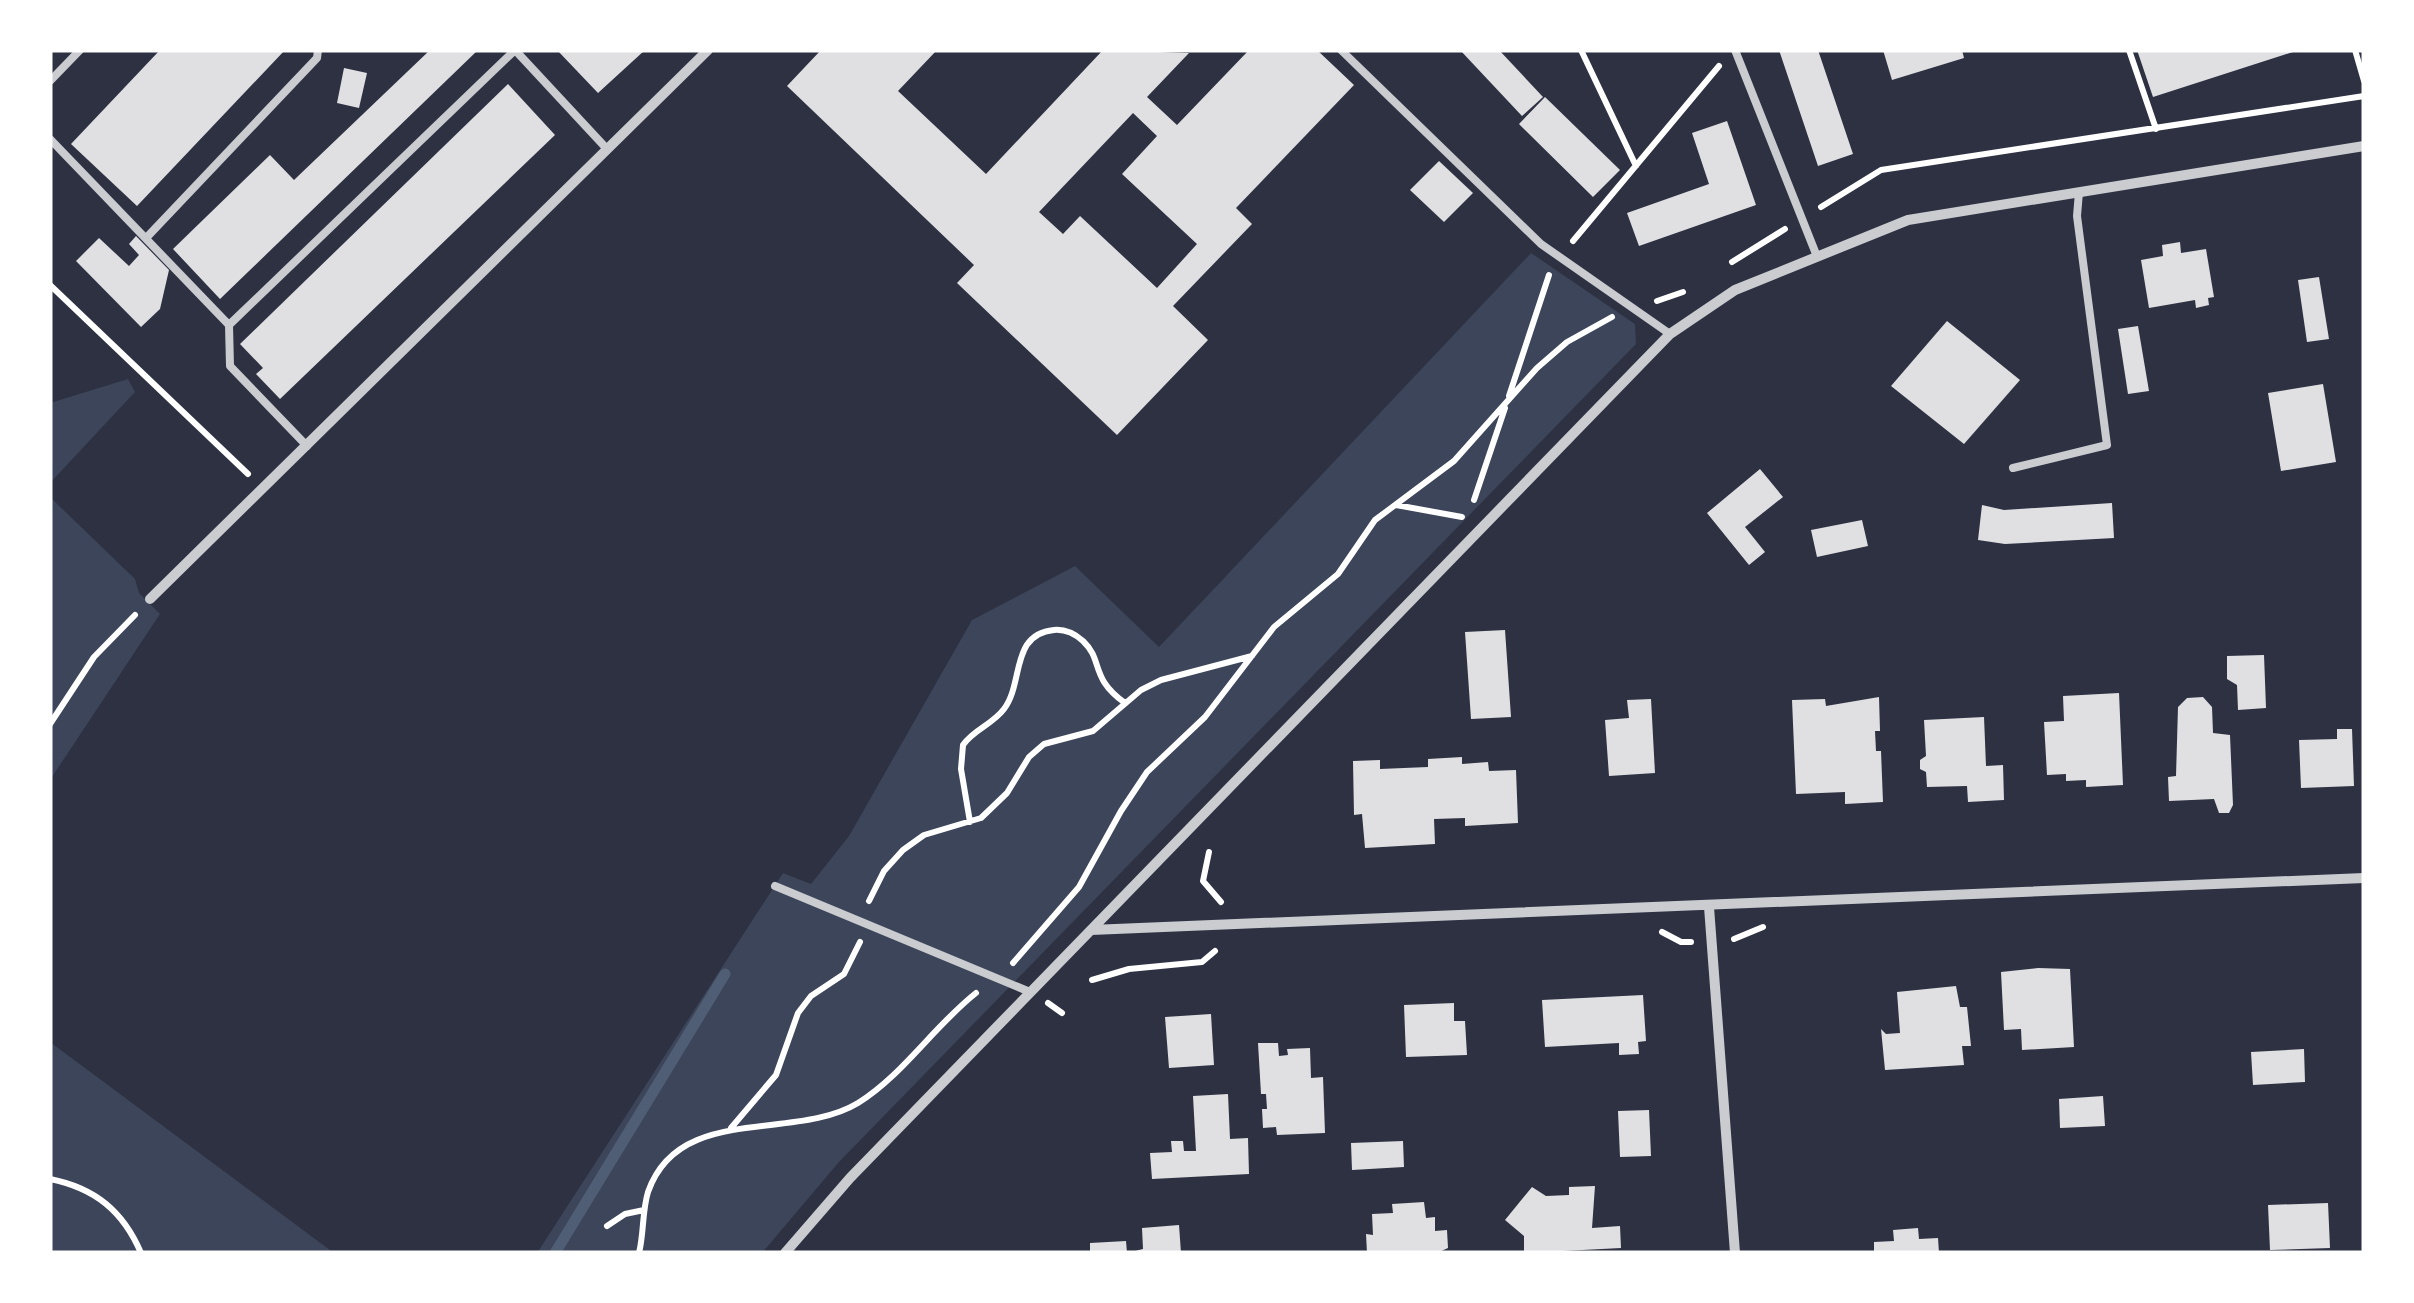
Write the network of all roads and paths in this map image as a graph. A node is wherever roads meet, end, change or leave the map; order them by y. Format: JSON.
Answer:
{"nodes":[{"id":1,"x":80,"y":50,"type":"edge"},
{"id":2,"x":318,"y":50,"type":"edge"},
{"id":3,"x":515,"y":50,"type":"edge"},
{"id":4,"x":708,"y":50,"type":"edge"},
{"id":5,"x":1342,"y":50,"type":"edge"},
{"id":6,"x":1581,"y":50,"type":"edge"},
{"id":7,"x":1736,"y":50,"type":"edge"},
{"id":8,"x":2129,"y":50,"type":"edge"},
{"id":9,"x":2355,"y":50,"type":"edge"},
{"id":10,"x":1720,"y":64,"type":"dead end"},
{"id":11,"x":50,"y":81,"type":"edge"},
{"id":12,"x":2364,"y":81,"type":"edge"},
{"id":13,"x":2364,"y":96,"type":"edge"},
{"id":14,"x":2156,"y":130,"type":"junction"},
{"id":15,"x":50,"y":138,"type":"edge"},
{"id":16,"x":2364,"y":146,"type":"edge"},
{"id":17,"x":607,"y":149,"type":"junction"},
{"id":18,"x":1636,"y":166,"type":"junction"},
{"id":19,"x":2078,"y":192,"type":"junction"},
{"id":20,"x":1802,"y":219,"type":"junction"},
{"id":21,"x":148,"y":236,"type":"junction"},
{"id":22,"x":1816,"y":254,"type":"junction"},
{"id":23,"x":1559,"y":258,"type":"junction"},
{"id":24,"x":1728,"y":265,"type":"dead end"},
{"id":25,"x":50,"y":284,"type":"edge"},
{"id":26,"x":1696,"y":285,"type":"dead end"},
{"id":27,"x":1632,"y":308,"type":"junction"},
{"id":28,"x":229,"y":325,"type":"junction"},
{"id":29,"x":1670,"y":334,"type":"junction"},
{"id":30,"x":1508,"y":401,"type":"junction"},
{"id":31,"x":307,"y":446,"type":"junction"},
{"id":32,"x":2014,"y":468,"type":"dead end"},
{"id":33,"x":263,"y":489,"type":"junction"},
{"id":34,"x":1394,"y":504,"type":"junction"},
{"id":35,"x":150,"y":600,"type":"joint"},
{"id":36,"x":1253,"y":655,"type":"junction"},
{"id":37,"x":1126,"y":704,"type":"junction"},
{"id":38,"x":50,"y":724,"type":"edge"},
{"id":39,"x":970,"y":822,"type":"junction"},
{"id":40,"x":2364,"y":878,"type":"edge"},
{"id":41,"x":775,"y":886,"type":"dead end"},
{"id":42,"x":1709,"y":906,"type":"junction"},
{"id":43,"x":862,"y":922,"type":"junction"},
{"id":44,"x":1091,"y":930,"type":"junction"},
{"id":45,"x":999,"y":976,"type":"junction"},
{"id":46,"x":1030,"y":992,"type":"junction"},
{"id":47,"x":730,"y":1128,"type":"junction"},
{"id":48,"x":50,"y":1178,"type":"edge"},
{"id":49,"x":644,"y":1210,"type":"junction"},
{"id":50,"x":607,"y":1226,"type":"dead end"},
{"id":51,"x":140,"y":1253,"type":"edge"},
{"id":52,"x":639,"y":1253,"type":"edge"},
{"id":53,"x":785,"y":1253,"type":"edge"},
{"id":54,"x":1735,"y":1253,"type":"edge"}],
"edges":[{"from":1,"to":11,"type":"lane"},
{"from":2,"to":21,"type":"lane"},
{"from":3,"to":17,"type":"lane"},
{"from":3,"to":28,"type":"lane"},
{"from":4,"to":17,"type":"street"},
{"from":5,"to":23,"type":"lane"},
{"from":6,"to":18,"type":"path"},
{"from":7,"to":20,"type":"lane"},
{"from":8,"to":14,"type":"path"},
{"from":9,"to":12,"type":"path"},
{"from":10,"to":18,"type":"path"},
{"from":13,"to":14,"type":"path"},
{"from":14,"to":20,"type":"path"},
{"from":15,"to":21,"type":"lane"},
{"from":16,"to":19,"type":"street"},
{"from":17,"to":31,"type":"street"},
{"from":18,"to":23,"type":"path"},
{"from":19,"to":22,"type":"street"},
{"from":19,"to":32,"type":"lane"},
{"from":20,"to":22,"type":"lane"},
{"from":20,"to":24,"type":"path"},
{"from":21,"to":28,"type":"lane"},
{"from":22,"to":29,"type":"street"},
{"from":23,"to":27,"type":"lane"},
{"from":23,"to":30,"type":"path"},
{"from":25,"to":33,"type":"path"},
{"from":26,"to":27,"type":"path"},
{"from":27,"to":29,"type":"lane"},
{"from":27,"to":30,"type":"path"},
{"from":28,"to":31,"type":"lane"},
{"from":29,"to":44,"type":"street"},
{"from":30,"to":34,"type":"path"},
{"from":30,"to":34,"type":"path"},
{"from":31,"to":33,"type":"street"},
{"from":33,"to":35,"type":"street"},
{"from":34,"to":36,"type":"path"},
{"from":35,"to":38,"type":"path"},
{"from":36,"to":37,"type":"path"},
{"from":36,"to":45,"type":"path"},
{"from":37,"to":39,"type":"path"},
{"from":37,"to":39,"type":"path"},
{"from":39,"to":43,"type":"path"},
{"from":40,"to":42,"type":"street"},
{"from":41,"to":43,"type":"lane"},
{"from":42,"to":44,"type":"street"},
{"from":42,"to":54,"type":"street"},
{"from":43,"to":45,"type":"lane"},
{"from":43,"to":47,"type":"path"},
{"from":44,"to":46,"type":"street"},
{"from":45,"to":46,"type":"lane"},
{"from":45,"to":47,"type":"path"},
{"from":46,"to":53,"type":"street"},
{"from":47,"to":49,"type":"path"},
{"from":48,"to":51,"type":"path"},
{"from":49,"to":50,"type":"path"},
{"from":49,"to":52,"type":"path"}]}
